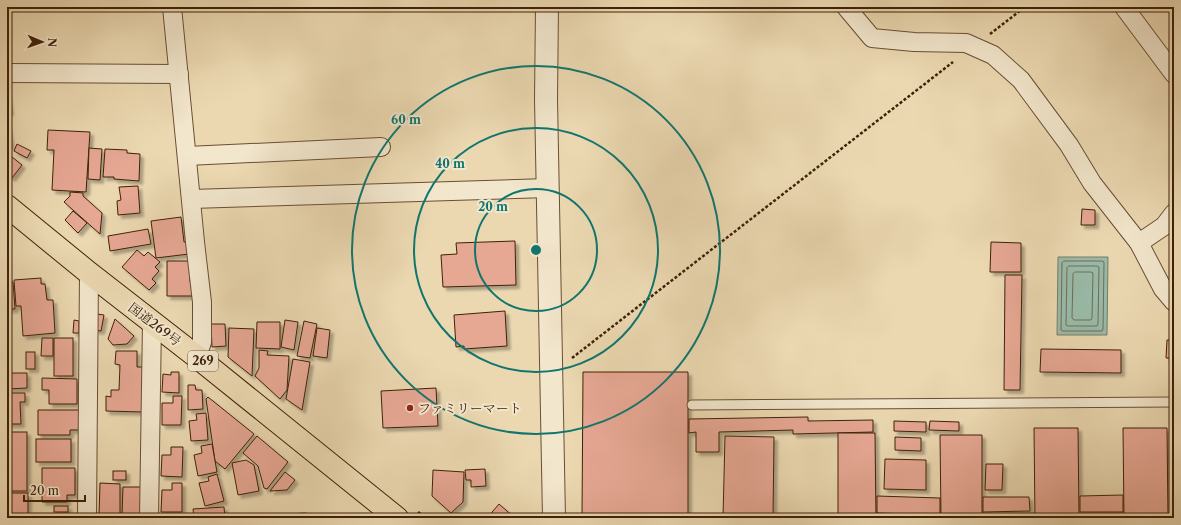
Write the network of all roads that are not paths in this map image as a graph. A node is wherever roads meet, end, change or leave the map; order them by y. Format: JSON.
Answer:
{"nodes":[{"id":1,"x":172,"y":7,"type":"edge"},
{"id":2,"x":547,"y":7,"type":"edge"},
{"id":3,"x":846,"y":7,"type":"edge"},
{"id":4,"x":1124,"y":7,"type":"edge"},
{"id":5,"x":7,"y":73,"type":"edge"},
{"id":6,"x":179,"y":74,"type":"junction"},
{"id":7,"x":1174,"y":74,"type":"edge"},
{"id":8,"x":381,"y":147,"type":"dead end"},
{"id":9,"x":187,"y":156,"type":"junction"},
{"id":10,"x":548,"y":188,"type":"junction"},
{"id":11,"x":191,"y":199,"type":"junction"},
{"id":12,"x":7,"y":206,"type":"edge"},
{"id":13,"x":1174,"y":213,"type":"edge"},
{"id":14,"x":1139,"y":243,"type":"junction"},
{"id":15,"x":89,"y":274,"type":"junction"},
{"id":16,"x":1174,"y":302,"type":"edge"},
{"id":17,"x":152,"y":322,"type":"junction"},
{"id":18,"x":197,"y":356,"type":"junction"},
{"id":19,"x":1174,"y":402,"type":"edge"},
{"id":20,"x":692,"y":405,"type":"dead end"},
{"id":21,"x":387,"y":514,"type":"edge"},
{"id":22,"x":87,"y":518,"type":"edge"},
{"id":23,"x":149,"y":518,"type":"edge"},
{"id":24,"x":554,"y":518,"type":"edge"}],
"edges":[{"from":1,"to":6,"type":"street"},
{"from":2,"to":10,"type":"street"},
{"from":3,"to":14,"type":"street"},
{"from":4,"to":7,"type":"street"},
{"from":5,"to":6,"type":"street"},
{"from":6,"to":9,"type":"street"},
{"from":8,"to":9,"type":"street"},
{"from":9,"to":11,"type":"street"},
{"from":10,"to":11,"type":"street"},
{"from":10,"to":24,"type":"street"},
{"from":11,"to":18,"type":"street"},
{"from":12,"to":15,"type":"highway","name":"国道269号","number":"269"},
{"from":13,"to":14,"type":"street"},
{"from":14,"to":16,"type":"street"},
{"from":15,"to":17,"type":"highway","name":"国道269号","number":"269"},
{"from":15,"to":22,"type":"street"},
{"from":17,"to":18,"type":"highway","name":"国道269号","number":"269"},
{"from":17,"to":23,"type":"street"},
{"from":18,"to":21,"type":"highway","name":"国道269号","number":"269"},
{"from":19,"to":20,"type":"lane"}]}
